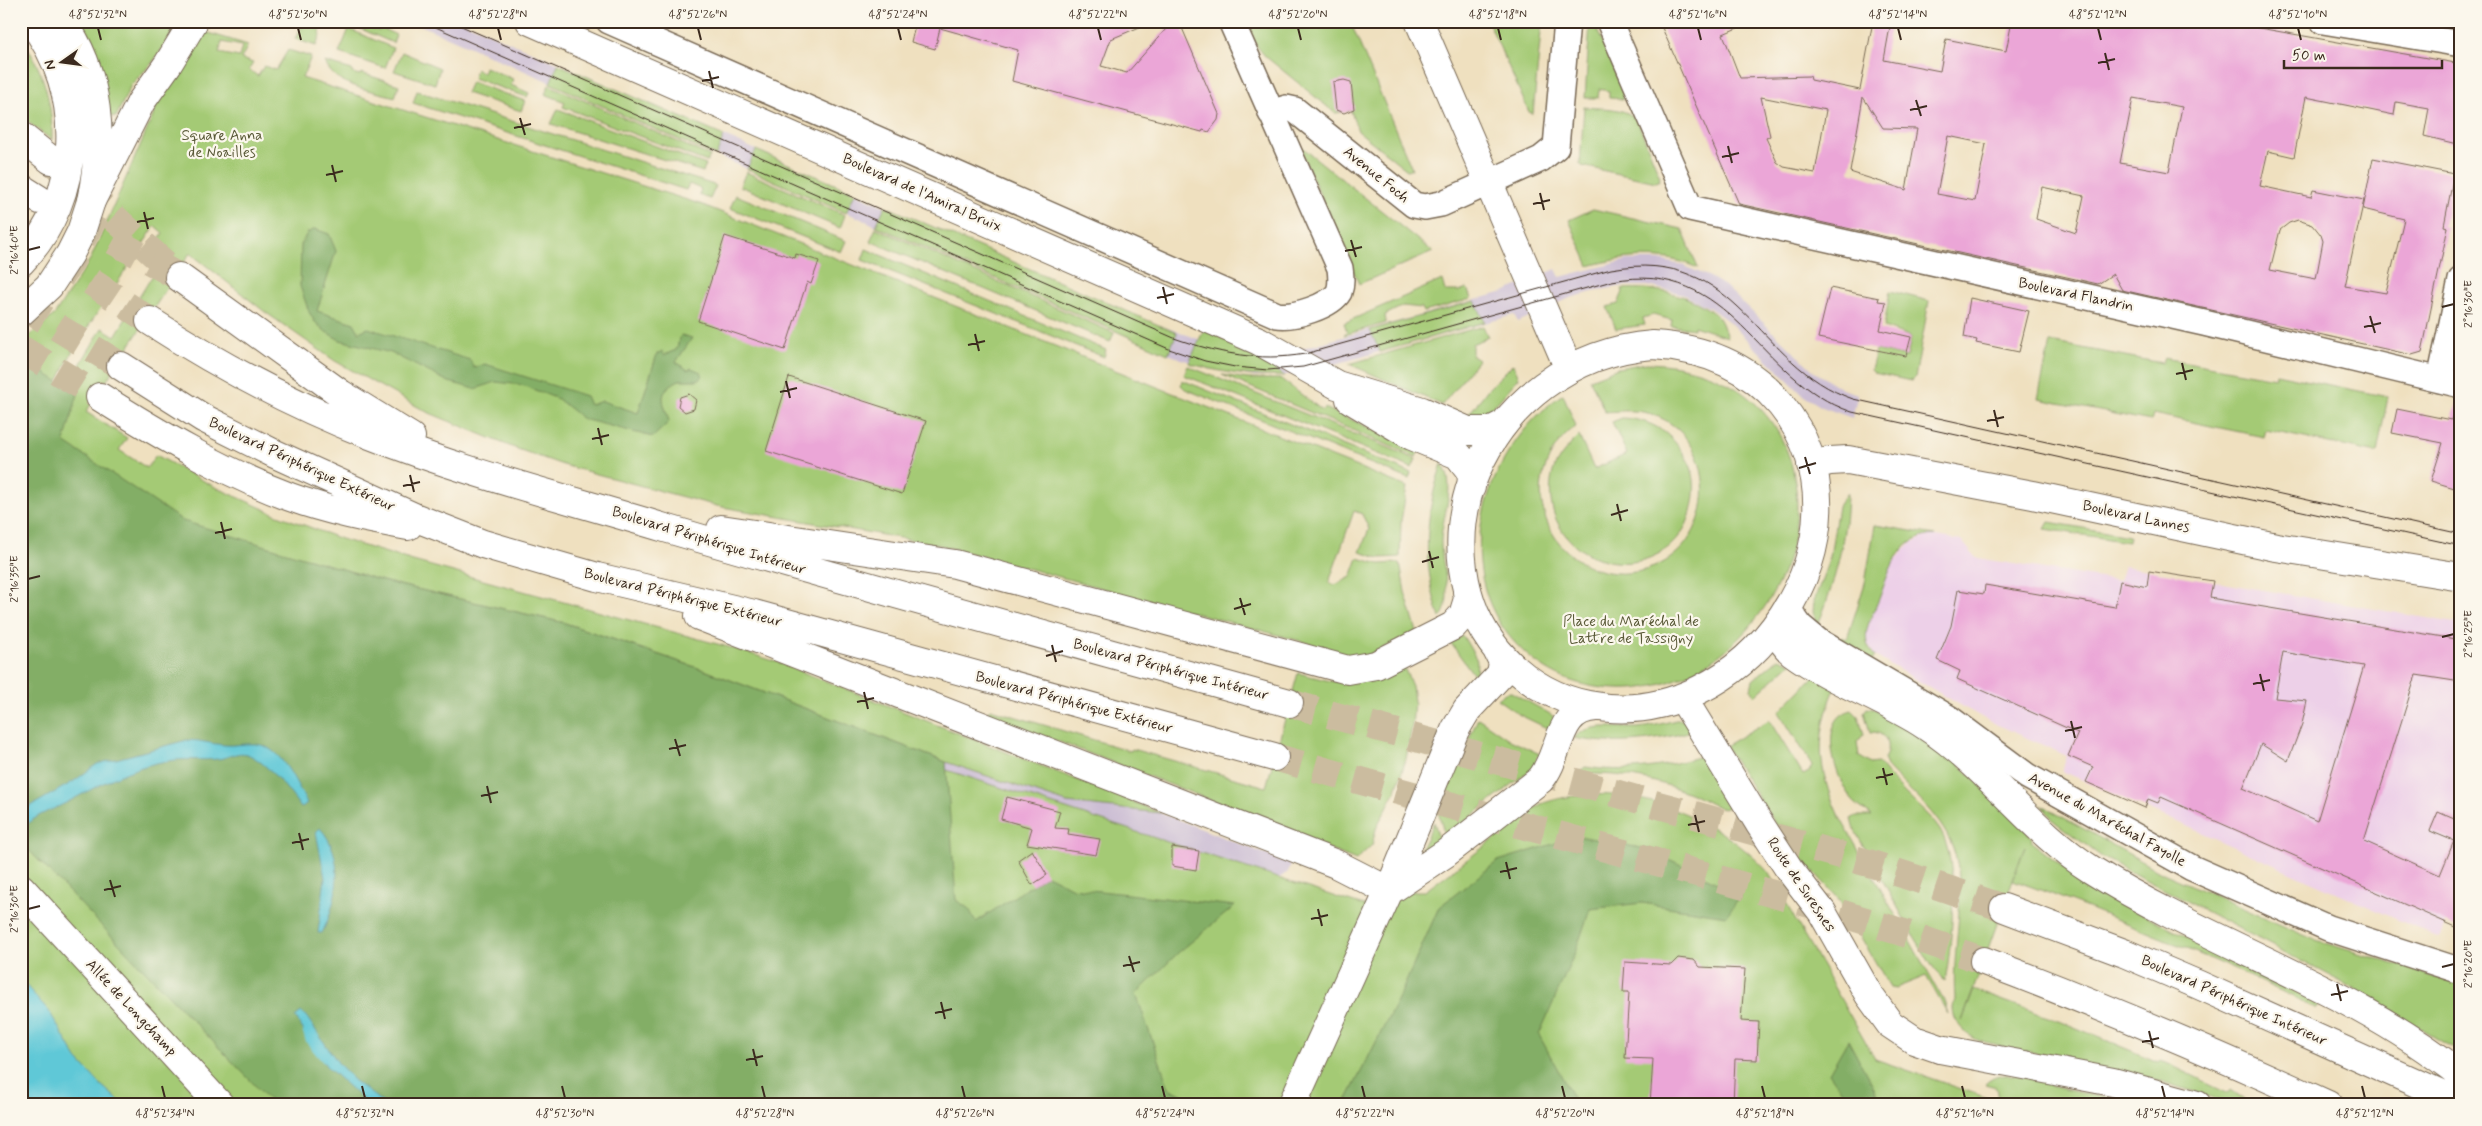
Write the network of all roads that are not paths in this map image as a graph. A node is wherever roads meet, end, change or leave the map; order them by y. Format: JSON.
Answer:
{"nodes":[{"id":1,"x":31,"y":21,"type":"edge"},
{"id":2,"x":62,"y":21,"type":"edge"},
{"id":3,"x":194,"y":21,"type":"edge"},
{"id":4,"x":530,"y":21,"type":"edge"},
{"id":5,"x":608,"y":21,"type":"edge"},
{"id":6,"x":1231,"y":21,"type":"edge"},
{"id":7,"x":1419,"y":21,"type":"edge"},
{"id":8,"x":1567,"y":21,"type":"edge"},
{"id":9,"x":1609,"y":21,"type":"edge"},
{"id":10,"x":2324,"y":21,"type":"edge"},
{"id":11,"x":2461,"y":44,"type":"edge"},
{"id":12,"x":1271,"y":113,"type":"junction"},
{"id":13,"x":21,"y":136,"type":"edge"},
{"id":14,"x":51,"y":160,"type":"tunnel mouth"},
{"id":15,"x":1488,"y":182,"type":"junction"},
{"id":16,"x":90,"y":201,"type":"junction"},
{"id":17,"x":21,"y":262,"type":"edge"},
{"id":18,"x":179,"y":277,"type":"dead end"},
{"id":19,"x":2461,"y":280,"type":"edge"},
{"id":20,"x":21,"y":312,"type":"edge"},
{"id":21,"x":150,"y":321,"type":"tunnel mouth"},
{"id":22,"x":121,"y":366,"type":"tunnel mouth"},
{"id":23,"x":1569,"y":369,"type":"junction"},
{"id":24,"x":1311,"y":372,"type":"junction"},
{"id":25,"x":2450,"y":383,"type":"edge"},
{"id":26,"x":100,"y":397,"type":"tunnel mouth"},
{"id":27,"x":1504,"y":424,"type":"junction"},
{"id":28,"x":1811,"y":465,"type":"junction"},
{"id":29,"x":488,"y":476,"type":"junction"},
{"id":30,"x":1470,"y":487,"type":"junction"},
{"id":31,"x":614,"y":512,"type":"junction"},
{"id":32,"x":483,"y":544,"type":"junction"},
{"id":33,"x":597,"y":577,"type":"junction"},
{"id":34,"x":2461,"y":577,"type":"edge"},
{"id":35,"x":1467,"y":591,"type":"junction"},
{"id":36,"x":1781,"y":619,"type":"junction"},
{"id":37,"x":1497,"y":650,"type":"junction"},
{"id":38,"x":1682,"y":697,"type":"junction"},
{"id":39,"x":1290,"y":703,"type":"tunnel mouth"},
{"id":40,"x":1596,"y":707,"type":"junction"},
{"id":41,"x":1274,"y":757,"type":"tunnel mouth"},
{"id":42,"x":21,"y":888,"type":"edge"},
{"id":43,"x":1388,"y":891,"type":"junction"},
{"id":44,"x":32,"y":906,"type":"edge"},
{"id":45,"x":2004,"y":908,"type":"tunnel mouth"},
{"id":46,"x":1984,"y":961,"type":"tunnel mouth"},
{"id":47,"x":2461,"y":971,"type":"edge"},
{"id":48,"x":2461,"y":1075,"type":"edge"},
{"id":49,"x":2461,"y":1103,"type":"edge"},
{"id":50,"x":220,"y":1105,"type":"edge"},
{"id":51,"x":1292,"y":1105,"type":"edge"},
{"id":52,"x":2197,"y":1105,"type":"edge"},
{"id":53,"x":2328,"y":1105,"type":"edge"}],
"edges":[{"from":1,"to":17,"type":"main road"},
{"from":2,"to":16,"type":"main road"},
{"from":3,"to":16,"type":"main road"},
{"from":4,"to":24,"type":"main road","name":"Boulevard de l'Amiral Bruix"},
{"from":5,"to":12,"type":"street","name":"Boulevard de l'Amiral Bruix"},
{"from":6,"to":12,"type":"street"},
{"from":7,"to":15,"type":"main road"},
{"from":8,"to":15,"type":"street","name":"Avenue Foch"},
{"from":9,"to":25,"type":"street","name":"Boulevard Flandrin"},
{"from":10,"to":11,"type":"street"},
{"from":12,"to":15,"type":"street","name":"Avenue Foch"},
{"from":13,"to":14,"type":"main road"},
{"from":15,"to":23,"type":"main road"},
{"from":16,"to":20,"type":"main road"},
{"from":18,"to":29,"type":"main road"},
{"from":19,"to":25,"type":"street"},
{"from":21,"to":29,"type":"main road","name":"Boulevard Périphérique Intérieur"},
{"from":22,"to":32,"type":"main road","name":"Boulevard Périphérique Extérieur"},
{"from":23,"to":27,"type":"main road"},
{"from":23,"to":28,"type":"main road"},
{"from":24,"to":27,"type":"main road","name":"Boulevard de l'Amiral Bruix"},
{"from":24,"to":30,"type":"main road","name":"Boulevard de l'Amiral Bruix"},
{"from":26,"to":32,"type":"main road"},
{"from":27,"to":30,"type":"main road"},
{"from":28,"to":34,"type":"main road","name":"Boulevard Lannes"},
{"from":28,"to":36,"type":"main road"},
{"from":29,"to":31,"type":"main road","name":"Boulevard Périphérique Intérieur"},
{"from":30,"to":35,"type":"main road"},
{"from":31,"to":35,"type":"main road"},
{"from":31,"to":39,"type":"main road","name":"Boulevard Périphérique Intérieur"},
{"from":32,"to":33,"type":"main road","name":"Boulevard Périphérique Extérieur"},
{"from":33,"to":41,"type":"main road","name":"Boulevard Périphérique Extérieur"},
{"from":33,"to":43,"type":"main road"},
{"from":35,"to":37,"type":"main road"},
{"from":36,"to":38,"type":"main road"},
{"from":36,"to":47,"type":"street","name":"Avenue du Maréchal Fayolle"},
{"from":36,"to":48,"type":"main road"},
{"from":37,"to":40,"type":"main road"},
{"from":37,"to":43,"type":"main road"},
{"from":38,"to":40,"type":"main road"},
{"from":38,"to":52,"type":"main road","name":"Route de Suresnes"},
{"from":40,"to":43,"type":"main road"},
{"from":42,"to":44,"type":"main road","name":"Allée de Longchamp"},
{"from":43,"to":51,"type":"main road"},
{"from":44,"to":50,"type":"main road","name":"Allée de Longchamp"},
{"from":45,"to":49,"type":"main road","name":"Boulevard Périphérique Intérieur"},
{"from":46,"to":53,"type":"main road"}]}
